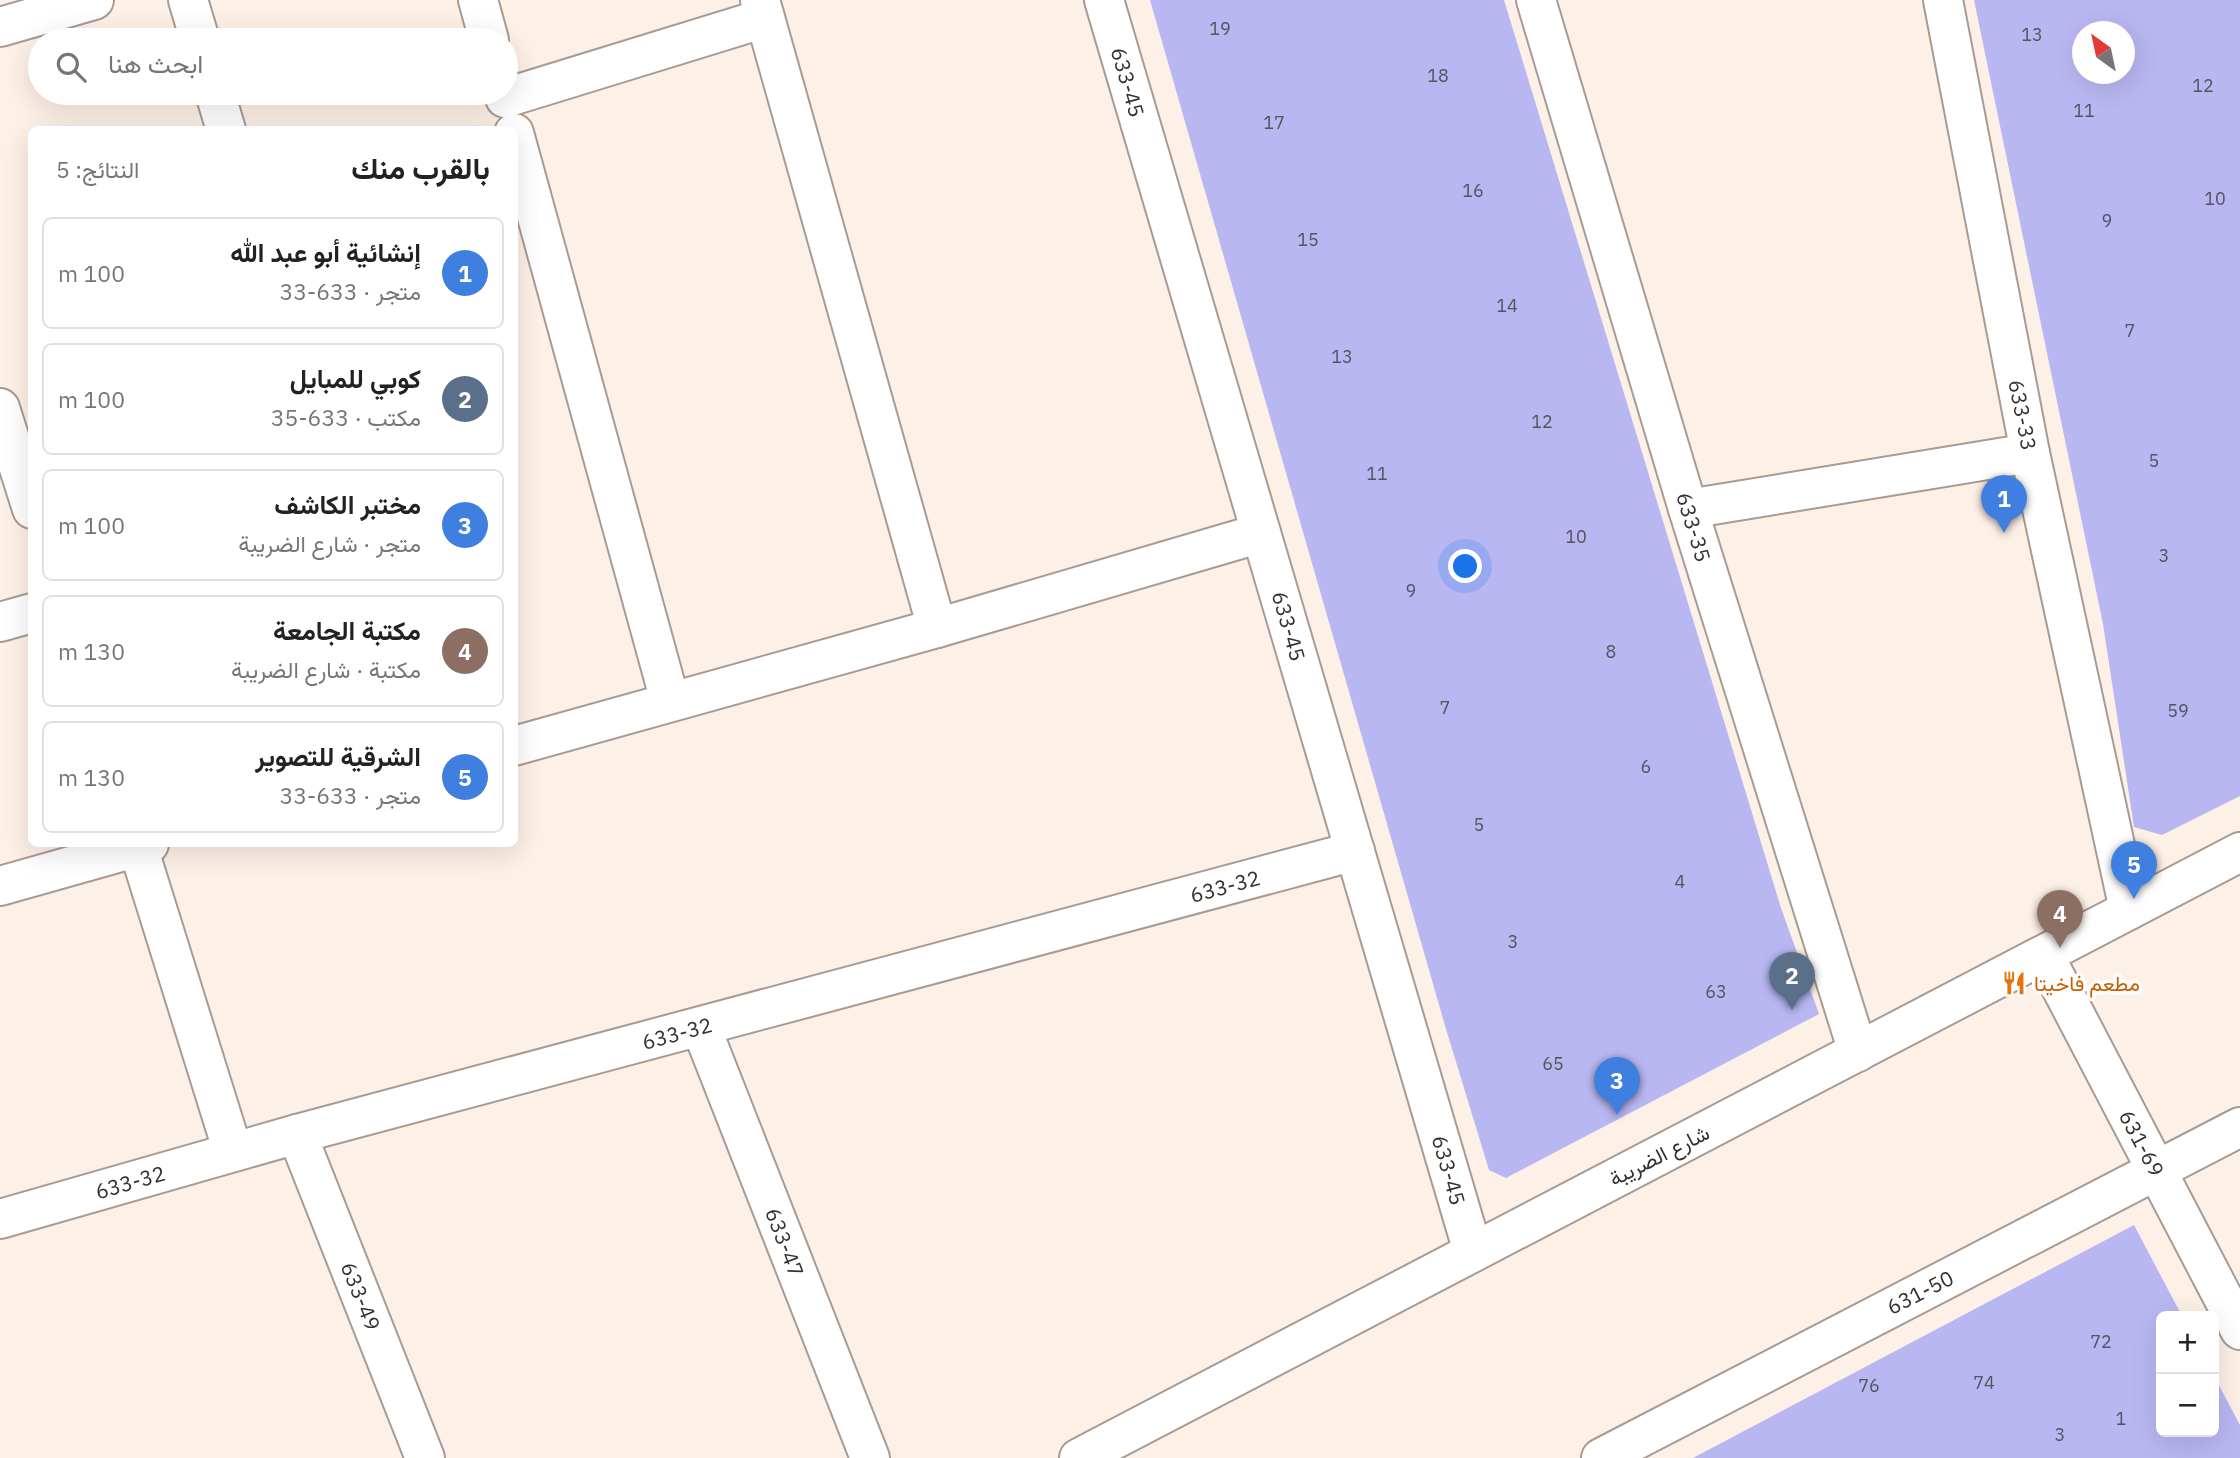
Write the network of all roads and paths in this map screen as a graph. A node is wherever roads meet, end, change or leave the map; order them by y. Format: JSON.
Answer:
{"nodes":[{"id":1,"x":94,"y":0,"type":"edge"},
{"id":2,"x":188,"y":0,"type":"edge"},
{"id":3,"x":478,"y":0,"type":"edge"},
{"id":4,"x":1104,"y":0,"type":"edge"},
{"id":5,"x":1536,"y":0,"type":"edge"},
{"id":6,"x":1943,"y":0,"type":"edge"},
{"id":7,"x":762,"y":9,"type":"edge"},
{"id":8,"x":0,"y":27,"type":"edge"},
{"id":9,"x":196,"y":28,"type":"edge"},
{"id":10,"x":486,"y":28,"type":"edge"},
{"id":11,"x":219,"y":105,"type":"edge"},
{"id":12,"x":509,"y":113,"type":"edge"},
{"id":13,"x":225,"y":126,"type":"edge"},
{"id":14,"x":518,"y":146,"type":"edge"},
{"id":15,"x":0,"y":408,"type":"edge"},
{"id":16,"x":2030,"y":453,"type":"junction"},
{"id":17,"x":28,"y":496,"type":"edge"},
{"id":18,"x":1688,"y":509,"type":"junction"},
{"id":19,"x":1261,"y":533,"type":"junction"},
{"id":20,"x":28,"y":614,"type":"edge"},
{"id":21,"x":0,"y":622,"type":"edge"},
{"id":22,"x":937,"y":628,"type":"junction"},
{"id":23,"x":670,"y":701,"type":"junction"},
{"id":24,"x":518,"y":745,"type":"edge"},
{"id":25,"x":131,"y":847,"type":"edge"},
{"id":26,"x":142,"y":847,"type":"edge"},
{"id":27,"x":1355,"y":852,"type":"junction"},
{"id":28,"x":2240,"y":852,"type":"edge"},
{"id":29,"x":0,"y":886,"type":"edge"},
{"id":30,"x":2129,"y":910,"type":"junction"},
{"id":31,"x":2044,"y":955,"type":"junction"},
{"id":32,"x":701,"y":1027,"type":"junction"},
{"id":33,"x":1858,"y":1052,"type":"junction"},
{"id":34,"x":2240,"y":1127,"type":"edge"},
{"id":35,"x":298,"y":1134,"type":"junction"},
{"id":36,"x":233,"y":1153,"type":"junction"},
{"id":37,"x":2156,"y":1170,"type":"junction"},
{"id":38,"x":0,"y":1219,"type":"edge"},
{"id":39,"x":1474,"y":1252,"type":"junction"},
{"id":40,"x":2240,"y":1331,"type":"edge"},
{"id":41,"x":425,"y":1458,"type":"edge"},
{"id":42,"x":870,"y":1458,"type":"edge"},
{"id":43,"x":1079,"y":1458,"type":"edge"},
{"id":44,"x":1601,"y":1458,"type":"edge"}],
"edges":[{"from":1,"to":8,"type":"street"},
{"from":2,"to":9,"type":"street"},
{"from":3,"to":10,"type":"street"},
{"from":4,"to":19,"type":"street","name":"633-45"},
{"from":5,"to":18,"type":"street","name":"633-35"},
{"from":6,"to":16,"type":"street","name":"633-33"},
{"from":7,"to":12,"type":"street"},
{"from":7,"to":22,"type":"street"},
{"from":11,"to":13,"type":"street"},
{"from":14,"to":23,"type":"street"},
{"from":15,"to":17,"type":"street"},
{"from":16,"to":18,"type":"street"},
{"from":16,"to":30,"type":"street","name":"633-33"},
{"from":18,"to":33,"type":"street","name":"633-35"},
{"from":19,"to":22,"type":"street"},
{"from":19,"to":27,"type":"street","name":"633-45"},
{"from":20,"to":21,"type":"street"},
{"from":22,"to":23,"type":"street"},
{"from":23,"to":24,"type":"street"},
{"from":25,"to":29,"type":"street"},
{"from":26,"to":36,"type":"street"},
{"from":27,"to":32,"type":"street","name":"633-32"},
{"from":27,"to":39,"type":"street","name":"633-45"},
{"from":28,"to":30,"type":"street","name":"شارع الضريبة"},
{"from":30,"to":31,"type":"street","name":"شارع الضريبة"},
{"from":31,"to":33,"type":"street","name":"شارع الضريبة"},
{"from":31,"to":37,"type":"street","name":"631-69"},
{"from":32,"to":35,"type":"street","name":"633-32"},
{"from":32,"to":42,"type":"street","name":"633-47"},
{"from":33,"to":39,"type":"street","name":"شارع الضريبة"},
{"from":34,"to":37,"type":"street","name":"631-50"},
{"from":35,"to":36,"type":"street","name":"633-32"},
{"from":35,"to":41,"type":"street","name":"633-49"},
{"from":36,"to":38,"type":"street","name":"633-32"},
{"from":37,"to":40,"type":"street","name":"631-69"},
{"from":37,"to":44,"type":"street","name":"631-50"},
{"from":39,"to":43,"type":"street","name":"شارع الضريبة"}]}
